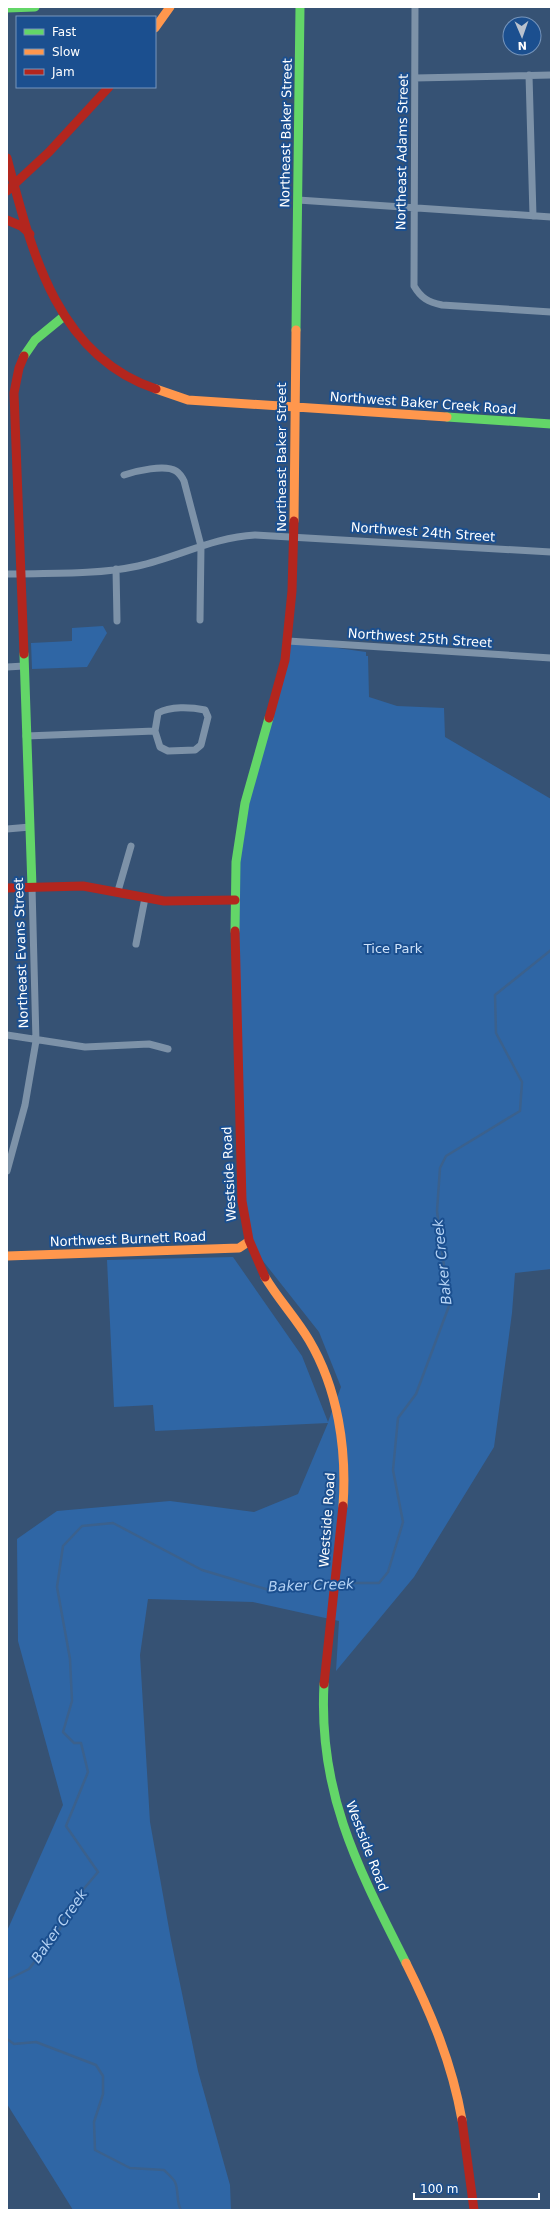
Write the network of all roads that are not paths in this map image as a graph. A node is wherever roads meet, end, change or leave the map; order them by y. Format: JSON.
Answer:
{"nodes":[{"id":1,"x":35,"y":7,"type":"edge"},
{"id":2,"x":170,"y":7,"type":"edge"},
{"id":3,"x":300,"y":7,"type":"edge"},
{"id":4,"x":415,"y":7,"type":"edge"},
{"id":5,"x":7,"y":8,"type":"edge"},
{"id":6,"x":156,"y":27,"type":"edge"},
{"id":7,"x":551,"y":74,"type":"edge"},
{"id":8,"x":529,"y":75,"type":"junction"},
{"id":9,"x":415,"y":78,"type":"junction"},
{"id":10,"x":109,"y":88,"type":"edge"},
{"id":11,"x":7,"y":158,"type":"edge"},
{"id":12,"x":11,"y":188,"type":"edge"},
{"id":13,"x":298,"y":200,"type":"junction"},
{"id":14,"x":414,"y":207,"type":"junction"},
{"id":15,"x":533,"y":216,"type":"junction"},
{"id":16,"x":551,"y":217,"type":"edge"},
{"id":17,"x":7,"y":220,"type":"edge"},
{"id":18,"x":30,"y":234,"type":"junction"},
{"id":19,"x":551,"y":312,"type":"edge"},
{"id":20,"x":63,"y":317,"type":"junction"},
{"id":21,"x":294,"y":407,"type":"junction"},
{"id":22,"x":551,"y":424,"type":"edge"},
{"id":23,"x":124,"y":475,"type":"dead end"},
{"id":24,"x":294,"y":536,"type":"junction"},
{"id":25,"x":201,"y":546,"type":"junction"},
{"id":26,"x":551,"y":552,"type":"edge"},
{"id":27,"x":116,"y":569,"type":"junction"},
{"id":28,"x":7,"y":574,"type":"edge"},
{"id":29,"x":21,"y":574,"type":"junction"},
{"id":30,"x":200,"y":620,"type":"dead end"},
{"id":31,"x":117,"y":621,"type":"dead end"},
{"id":32,"x":288,"y":641,"type":"junction"},
{"id":33,"x":551,"y":658,"type":"edge"},
{"id":34,"x":24,"y":666,"type":"junction"},
{"id":35,"x":7,"y":667,"type":"edge"},
{"id":36,"x":155,"y":731,"type":"junction"},
{"id":37,"x":26,"y":736,"type":"junction"},
{"id":38,"x":30,"y":828,"type":"junction"},
{"id":39,"x":7,"y":829,"type":"edge"},
{"id":40,"x":131,"y":846,"type":"dead end"},
{"id":41,"x":32,"y":887,"type":"junction"},
{"id":42,"x":7,"y":888,"type":"edge"},
{"id":43,"x":118,"y":892,"type":"junction"},
{"id":44,"x":145,"y":898,"type":"junction"},
{"id":45,"x":235,"y":900,"type":"junction"},
{"id":46,"x":136,"y":944,"type":"dead end"},
{"id":47,"x":7,"y":1035,"type":"edge"},
{"id":48,"x":36,"y":1041,"type":"junction"},
{"id":49,"x":168,"y":1049,"type":"dead end"},
{"id":50,"x":7,"y":1171,"type":"edge"},
{"id":51,"x":248,"y":1242,"type":"junction"},
{"id":52,"x":7,"y":1256,"type":"edge"},
{"id":53,"x":474,"y":2210,"type":"edge"}],
"edges":[{"from":1,"to":5,"type":"main road"},
{"from":2,"to":6,"type":"main road"},
{"from":3,"to":13,"type":"main road","name":"Northeast Baker Street"},
{"from":4,"to":9,"type":"street","name":"Northeast Adams Street"},
{"from":7,"to":8,"type":"street"},
{"from":8,"to":9,"type":"street"},
{"from":8,"to":15,"type":"street"},
{"from":9,"to":14,"type":"street","name":"Northeast Adams Street"},
{"from":10,"to":12,"type":"main road"},
{"from":11,"to":12,"type":"main road"},
{"from":12,"to":18,"type":"main road","name":"Northwest Baker Creek Road"},
{"from":13,"to":14,"type":"street"},
{"from":13,"to":21,"type":"main road","name":"Northeast Baker Street"},
{"from":14,"to":15,"type":"street"},
{"from":14,"to":19,"type":"street","name":"Northeast Adams Street"},
{"from":15,"to":16,"type":"street"},
{"from":17,"to":18,"type":"main road"},
{"from":18,"to":20,"type":"main road","name":"Northwest Baker Creek Road"},
{"from":20,"to":21,"type":"main road","name":"Northwest Baker Creek Road"},
{"from":20,"to":29,"type":"main road","name":"Northeast Evans Street"},
{"from":21,"to":22,"type":"main road","name":"Northwest Baker Creek Road"},
{"from":21,"to":24,"type":"main road","name":"Northeast Baker Street"},
{"from":23,"to":25,"type":"street"},
{"from":24,"to":25,"type":"street","name":"Northwest 24th Street"},
{"from":24,"to":26,"type":"street","name":"Northwest 24th Street"},
{"from":24,"to":32,"type":"main road","name":"Northeast Baker Street"},
{"from":25,"to":27,"type":"street","name":"Northwest 24th Street"},
{"from":25,"to":30,"type":"street"},
{"from":27,"to":29,"type":"street","name":"Northwest 24th Street"},
{"from":27,"to":31,"type":"street"},
{"from":28,"to":29,"type":"street","name":"Northwest 24th Street"},
{"from":29,"to":34,"type":"main road","name":"Northeast Evans Street"},
{"from":32,"to":33,"type":"street","name":"Northwest 25th Street"},
{"from":32,"to":45,"type":"main road","name":"Northeast Baker Street"},
{"from":34,"to":35,"type":"street"},
{"from":34,"to":37,"type":"main road","name":"Northeast Evans Street"},
{"from":36,"to":36,"type":"street"},
{"from":36,"to":37,"type":"street"},
{"from":37,"to":38,"type":"main road","name":"Northeast Evans Street"},
{"from":38,"to":39,"type":"street"},
{"from":38,"to":41,"type":"main road","name":"Northeast Evans Street"},
{"from":40,"to":43,"type":"street"},
{"from":41,"to":42,"type":"main road"},
{"from":41,"to":43,"type":"main road"},
{"from":41,"to":48,"type":"street","name":"Northeast Evans Street"},
{"from":43,"to":44,"type":"main road"},
{"from":44,"to":45,"type":"main road"},
{"from":44,"to":46,"type":"street"},
{"from":45,"to":51,"type":"main road","name":"Westside Road"},
{"from":47,"to":48,"type":"street"},
{"from":48,"to":49,"type":"street"},
{"from":48,"to":50,"type":"street","name":"Northeast Evans Street"},
{"from":51,"to":52,"type":"main road","name":"Northwest Burnett Road"},
{"from":51,"to":53,"type":"main road","name":"Westside Road"}]}
